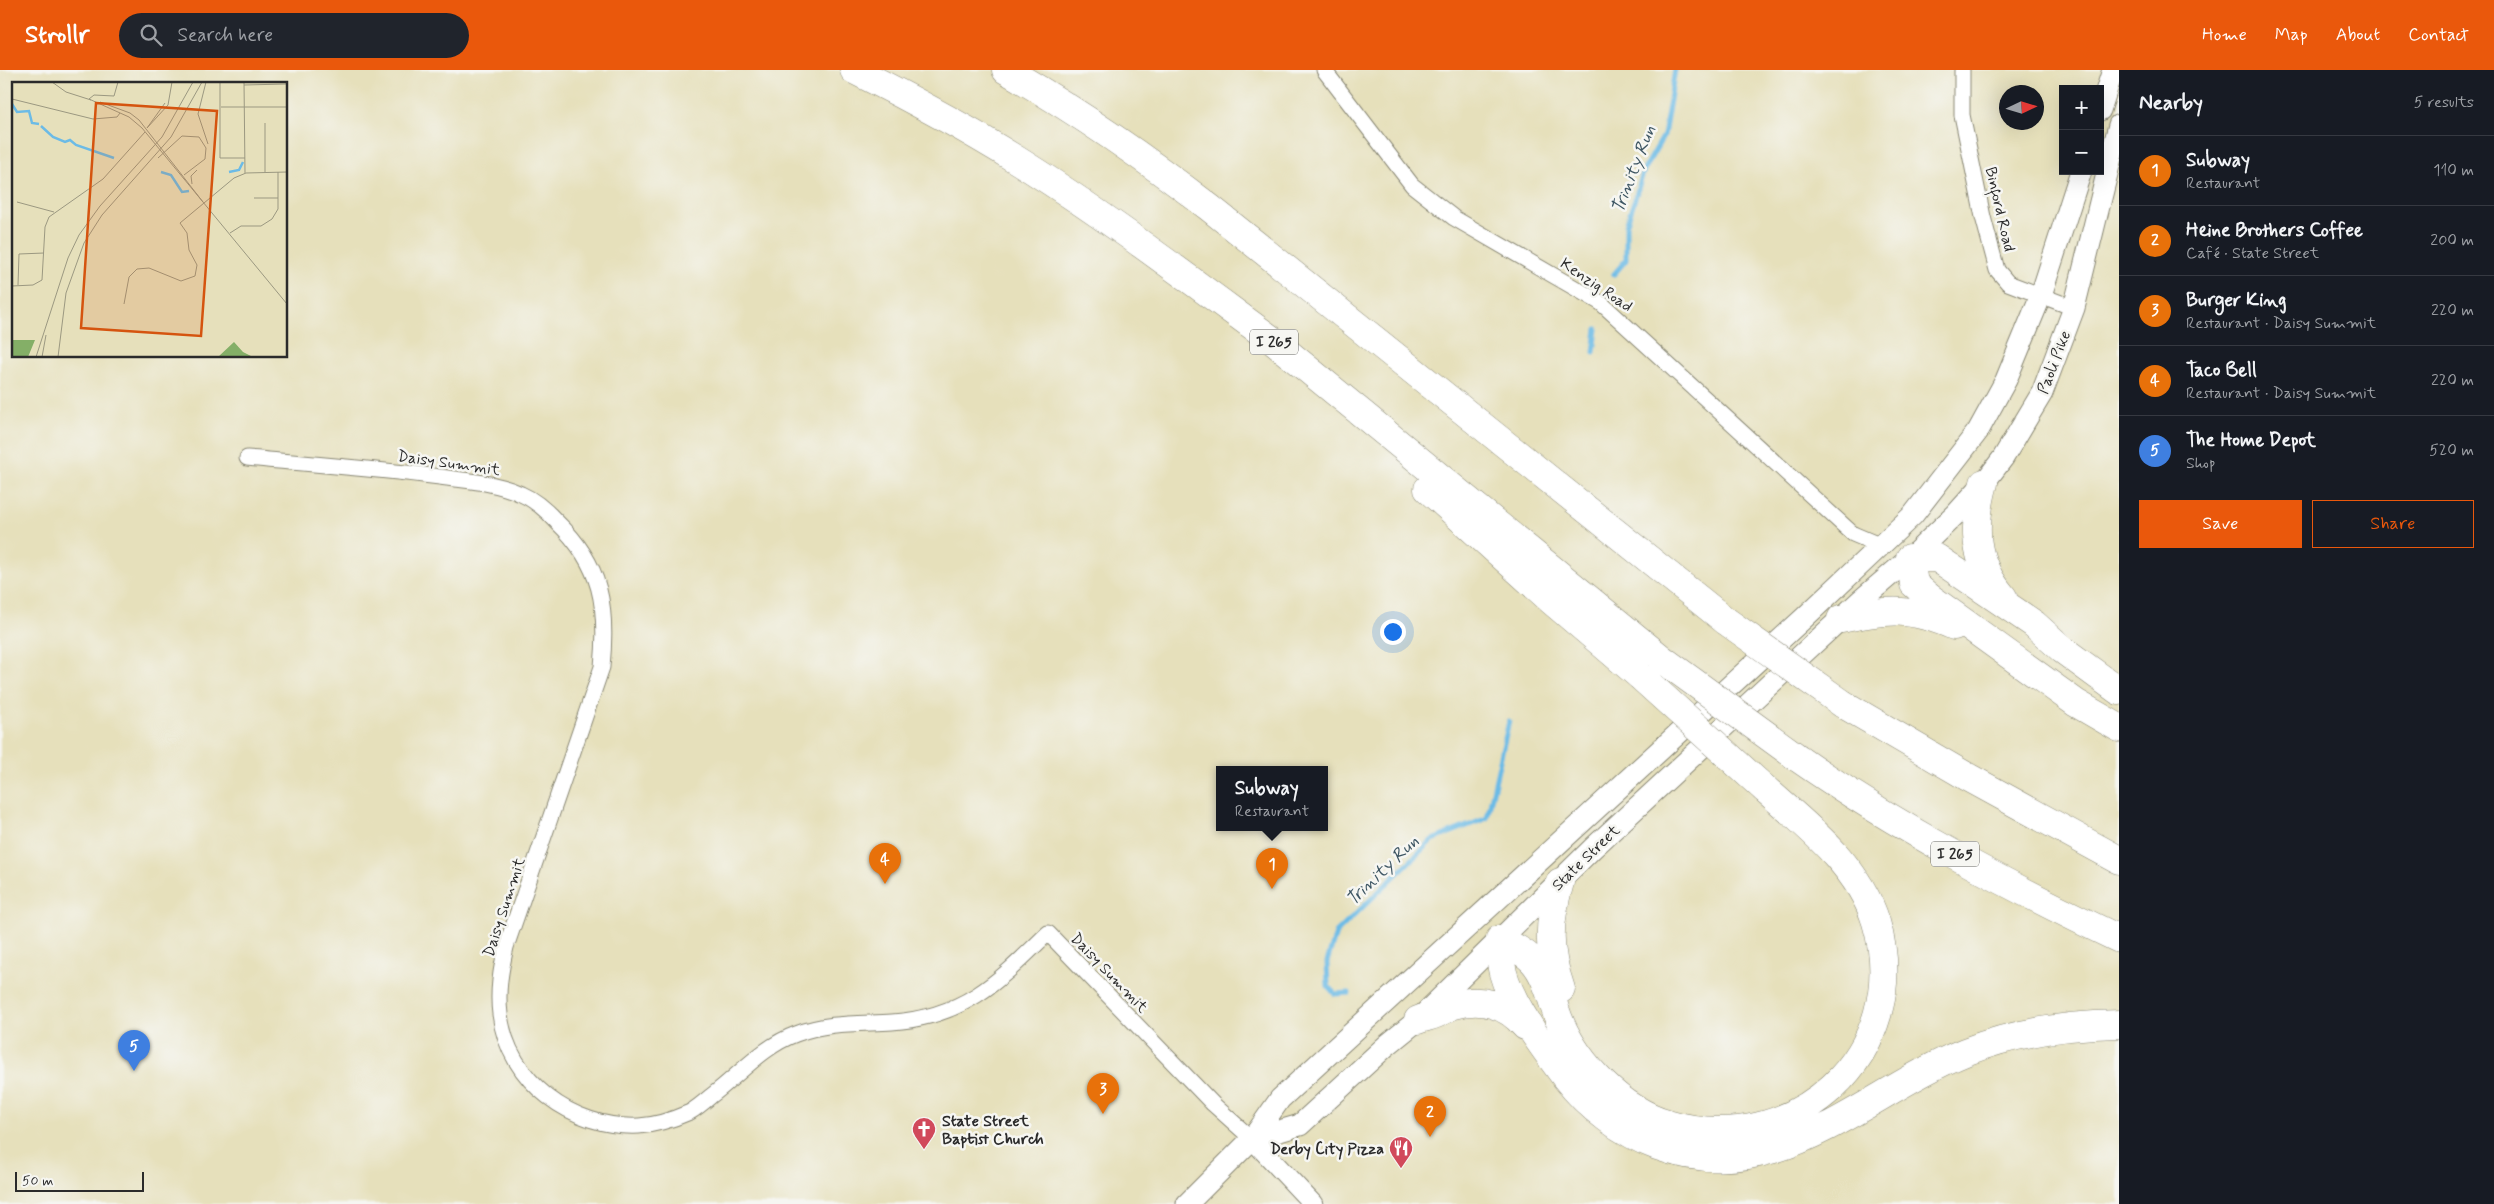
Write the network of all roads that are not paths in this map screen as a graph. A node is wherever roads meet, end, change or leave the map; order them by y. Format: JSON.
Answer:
{"nodes":[{"id":1,"x":854,"y":70,"type":"edge"},
{"id":2,"x":1006,"y":70,"type":"edge"},
{"id":3,"x":1324,"y":70,"type":"edge"},
{"id":4,"x":1962,"y":70,"type":"edge"},
{"id":5,"x":2113,"y":70,"type":"edge"},
{"id":6,"x":2104,"y":98,"type":"edge"},
{"id":7,"x":2119,"y":125,"type":"edge"},
{"id":8,"x":2080,"y":175,"type":"edge"},
{"id":9,"x":2040,"y":295,"type":"junction"},
{"id":10,"x":1227,"y":307,"type":"junction"},
{"id":11,"x":2074,"y":308,"type":"junction"},
{"id":12,"x":247,"y":458,"type":"dead end"},
{"id":13,"x":1984,"y":483,"type":"junction"},
{"id":14,"x":1880,"y":545,"type":"junction"},
{"id":15,"x":1910,"y":558,"type":"junction"},
{"id":16,"x":1841,"y":620,"type":"junction"},
{"id":17,"x":2034,"y":624,"type":"junction"},
{"id":18,"x":1980,"y":634,"type":"junction"},
{"id":19,"x":2119,"y":691,"type":"edge"},
{"id":20,"x":2119,"y":728,"type":"edge"},
{"id":21,"x":2119,"y":860,"type":"edge"},
{"id":22,"x":1560,"y":882,"type":"junction"},
{"id":23,"x":1478,"y":916,"type":"junction"},
{"id":24,"x":1500,"y":938,"type":"junction"},
{"id":25,"x":2119,"y":939,"type":"edge"},
{"id":26,"x":1418,"y":1020,"type":"junction"},
{"id":27,"x":2119,"y":1024,"type":"edge"},
{"id":28,"x":1550,"y":1056,"type":"junction"},
{"id":29,"x":1591,"y":1068,"type":"junction"},
{"id":30,"x":1252,"y":1139,"type":"junction"},
{"id":31,"x":1187,"y":1204,"type":"edge"},
{"id":32,"x":1313,"y":1204,"type":"edge"}],
"edges":[{"from":1,"to":10,"type":"highway","number":"I 265"},
{"from":2,"to":21,"type":"highway","bridge":true},
{"from":3,"to":14,"type":"street","name":"Kenzig Road"},
{"from":4,"to":9,"type":"street","name":"Binford Road"},
{"from":5,"to":6,"type":"main road"},
{"from":7,"to":11,"type":"main road","name":"Paoli Pike"},
{"from":8,"to":9,"type":"main road"},
{"from":9,"to":11,"type":"street","name":"Binford Road"},
{"from":9,"to":14,"type":"main road"},
{"from":10,"to":25,"type":"highway","number":"I 265","bridge":true},
{"from":10,"to":29,"type":"highway","bridge":true},
{"from":11,"to":13,"type":"main road","name":"Paoli Pike"},
{"from":12,"to":30,"type":"street","name":"Daisy Summit"},
{"from":13,"to":15,"type":"main road","name":"Paoli Pike"},
{"from":13,"to":17,"type":"highway"},
{"from":14,"to":15,"type":"main road"},
{"from":14,"to":23,"type":"main road","name":"State Street"},
{"from":15,"to":16,"type":"main road","name":"State Street"},
{"from":15,"to":17,"type":"highway"},
{"from":15,"to":18,"type":"highway"},
{"from":16,"to":18,"type":"highway"},
{"from":16,"to":22,"type":"main road","name":"State Street"},
{"from":17,"to":19,"type":"highway"},
{"from":18,"to":20,"type":"highway"},
{"from":22,"to":24,"type":"main road","name":"State Street"},
{"from":22,"to":29,"type":"highway"},
{"from":23,"to":24,"type":"main road"},
{"from":23,"to":30,"type":"main road","name":"State Street"},
{"from":24,"to":26,"type":"main road","name":"State Street"},
{"from":24,"to":28,"type":"highway"},
{"from":24,"to":29,"type":"highway"},
{"from":26,"to":28,"type":"highway"},
{"from":26,"to":30,"type":"main road","name":"State Street"},
{"from":27,"to":28,"type":"highway"},
{"from":30,"to":31,"type":"main road","name":"State Street"},
{"from":30,"to":32,"type":"street"}]}
